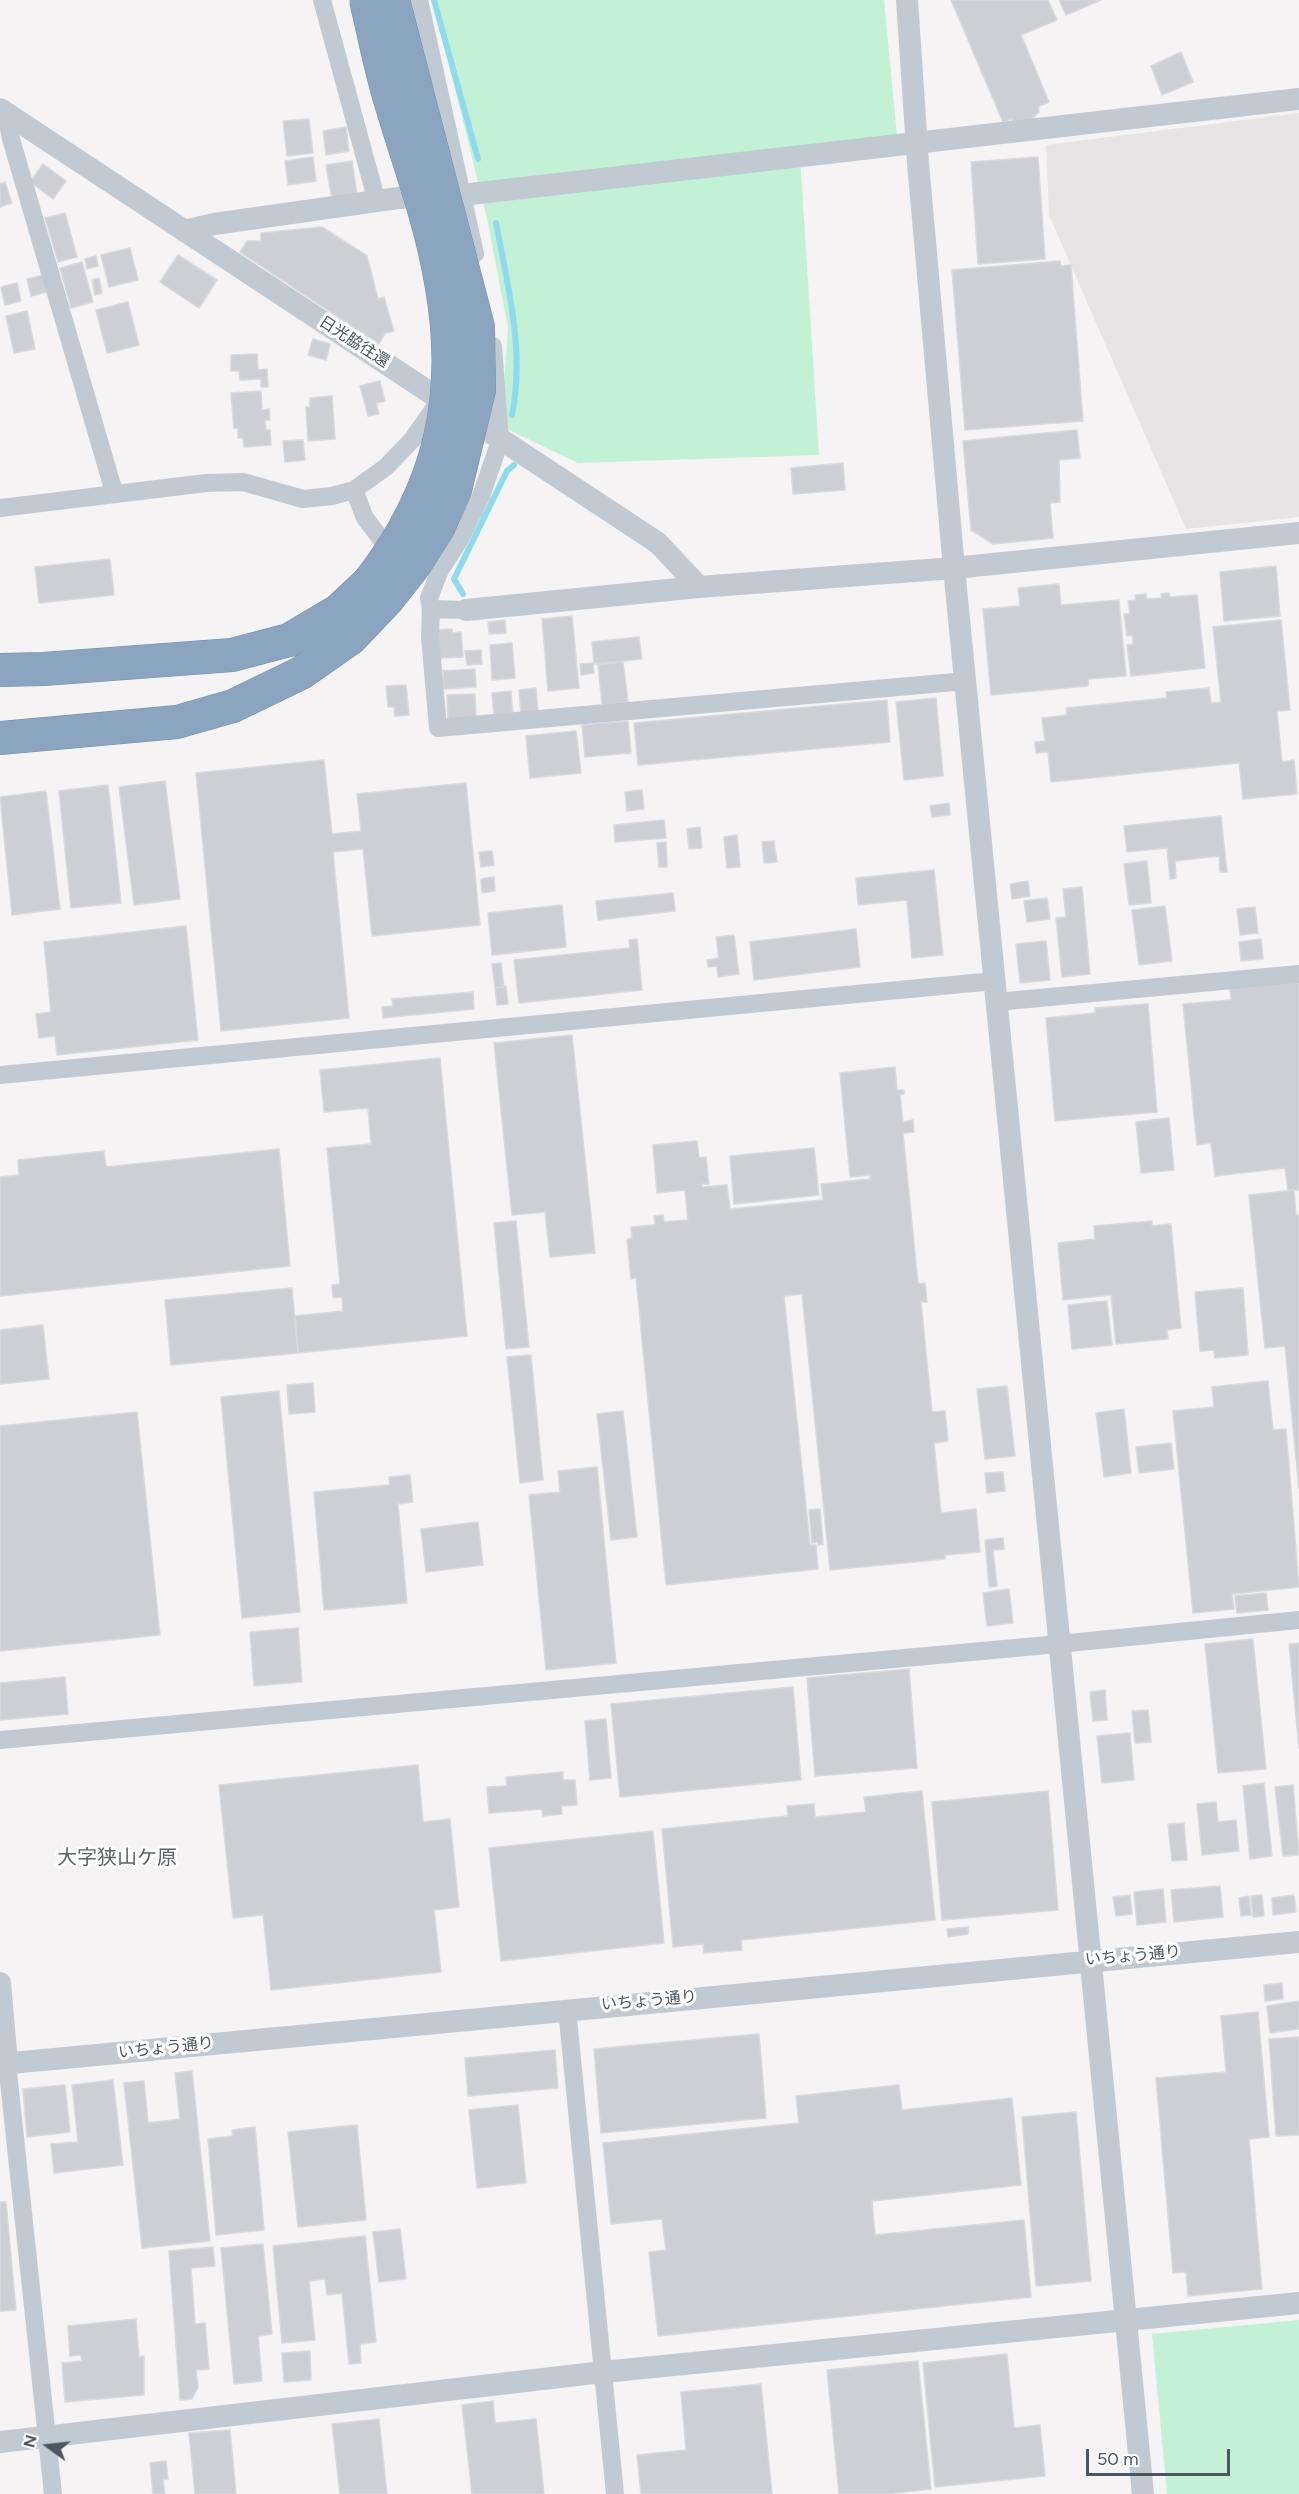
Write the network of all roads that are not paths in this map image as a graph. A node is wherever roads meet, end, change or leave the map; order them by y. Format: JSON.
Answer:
{"nodes":[{"id":1,"x":322,"y":0,"type":"edge"},
{"id":2,"x":354,"y":0,"type":"edge"},
{"id":3,"x":366,"y":0,"type":"edge"},
{"id":4,"x":393,"y":0,"type":"edge"},
{"id":5,"x":400,"y":0,"type":"edge"},
{"id":6,"x":419,"y":0,"type":"edge"},
{"id":7,"x":907,"y":0,"type":"edge"},
{"id":8,"x":400,"y":83,"type":"junction"},
{"id":9,"x":1299,"y":99,"type":"edge"},
{"id":10,"x":2,"y":112,"type":"edge"},
{"id":11,"x":917,"y":144,"type":"junction"},
{"id":12,"x":462,"y":195,"type":"junction"},
{"id":13,"x":377,"y":202,"type":"junction"},
{"id":14,"x":184,"y":231,"type":"junction"},
{"id":15,"x":441,"y":399,"type":"junction"},
{"id":16,"x":500,"y":441,"type":"junction"},
{"id":17,"x":354,"y":490,"type":"junction"},
{"id":18,"x":114,"y":492,"type":"junction"},
{"id":19,"x":0,"y":508,"type":"edge"},
{"id":20,"x":1299,"y":533,"type":"edge"},
{"id":21,"x":954,"y":568,"type":"junction"},
{"id":22,"x":699,"y":587,"type":"junction"},
{"id":23,"x":378,"y":590,"type":"junction"},
{"id":24,"x":430,"y":603,"type":"junction"},
{"id":25,"x":466,"y":610,"type":"joint"},
{"id":26,"x":0,"y":670,"type":"edge"},
{"id":27,"x":966,"y":681,"type":"junction"},
{"id":28,"x":0,"y":738,"type":"edge"},
{"id":29,"x":1299,"y":974,"type":"edge"},
{"id":30,"x":995,"y":991,"type":"junction"},
{"id":31,"x":0,"y":1075,"type":"edge"},
{"id":32,"x":1299,"y":1620,"type":"edge"},
{"id":33,"x":1059,"y":1644,"type":"junction"},
{"id":34,"x":0,"y":1740,"type":"edge"},
{"id":35,"x":1299,"y":1942,"type":"edge"},
{"id":36,"x":1089,"y":1960,"type":"junction"},
{"id":37,"x":0,"y":1983,"type":"edge"},
{"id":38,"x":567,"y":2009,"type":"junction"},
{"id":39,"x":4,"y":2063,"type":"edge"},
{"id":40,"x":1299,"y":2303,"type":"edge"},
{"id":41,"x":1126,"y":2320,"type":"junction"},
{"id":42,"x":603,"y":2372,"type":"junction"},
{"id":43,"x":48,"y":2438,"type":"junction"},
{"id":44,"x":0,"y":2442,"type":"edge"},
{"id":45,"x":53,"y":2494,"type":"edge"},
{"id":46,"x":615,"y":2494,"type":"edge"},
{"id":47,"x":1143,"y":2494,"type":"edge"}],
"edges":[{"from":1,"to":13,"type":"street"},
{"from":2,"to":8,"type":"highway","bridge":true},
{"from":3,"to":8,"type":"highway","bridge":true},
{"from":4,"to":8,"type":"highway","bridge":true},
{"from":5,"to":8,"type":"highway","bridge":true},
{"from":6,"to":12,"type":"street"},
{"from":7,"to":11,"type":"street"},
{"from":8,"to":23,"type":"highway","bridge":true},
{"from":9,"to":11,"type":"street"},
{"from":10,"to":14,"type":"street","name":"日光脇往還"},
{"from":10,"to":18,"type":"street"},
{"from":11,"to":12,"type":"street"},
{"from":11,"to":21,"type":"street"},
{"from":12,"to":13,"type":"street"},
{"from":12,"to":16,"type":"street"},
{"from":13,"to":14,"type":"street"},
{"from":14,"to":15,"type":"street","name":"日光脇往還"},
{"from":15,"to":16,"type":"street","name":"日光脇往還"},
{"from":15,"to":17,"type":"street"},
{"from":16,"to":22,"type":"street","name":"日光脇往還"},
{"from":16,"to":24,"type":"street"},
{"from":17,"to":18,"type":"street"},
{"from":17,"to":24,"type":"street"},
{"from":18,"to":19,"type":"street"},
{"from":20,"to":21,"type":"street"},
{"from":21,"to":22,"type":"street"},
{"from":21,"to":27,"type":"street"},
{"from":22,"to":25,"type":"street"},
{"from":23,"to":26,"type":"highway"},
{"from":23,"to":28,"type":"highway"},
{"from":24,"to":25,"type":"street"},
{"from":24,"to":27,"type":"street"},
{"from":27,"to":30,"type":"street"},
{"from":29,"to":30,"type":"street"},
{"from":30,"to":31,"type":"street"},
{"from":30,"to":33,"type":"street"},
{"from":32,"to":33,"type":"street"},
{"from":33,"to":34,"type":"street"},
{"from":33,"to":36,"type":"street"},
{"from":35,"to":36,"type":"street","name":"いちょう通り"},
{"from":36,"to":38,"type":"street","name":"いちょう通り"},
{"from":36,"to":41,"type":"street"},
{"from":37,"to":39,"type":"street"},
{"from":38,"to":39,"type":"street","name":"いちょう通り"},
{"from":38,"to":42,"type":"street"},
{"from":39,"to":43,"type":"street"},
{"from":40,"to":41,"type":"street"},
{"from":41,"to":42,"type":"street"},
{"from":41,"to":47,"type":"street"},
{"from":42,"to":43,"type":"street"},
{"from":42,"to":46,"type":"street"},
{"from":43,"to":44,"type":"street"},
{"from":43,"to":45,"type":"street"}]}
